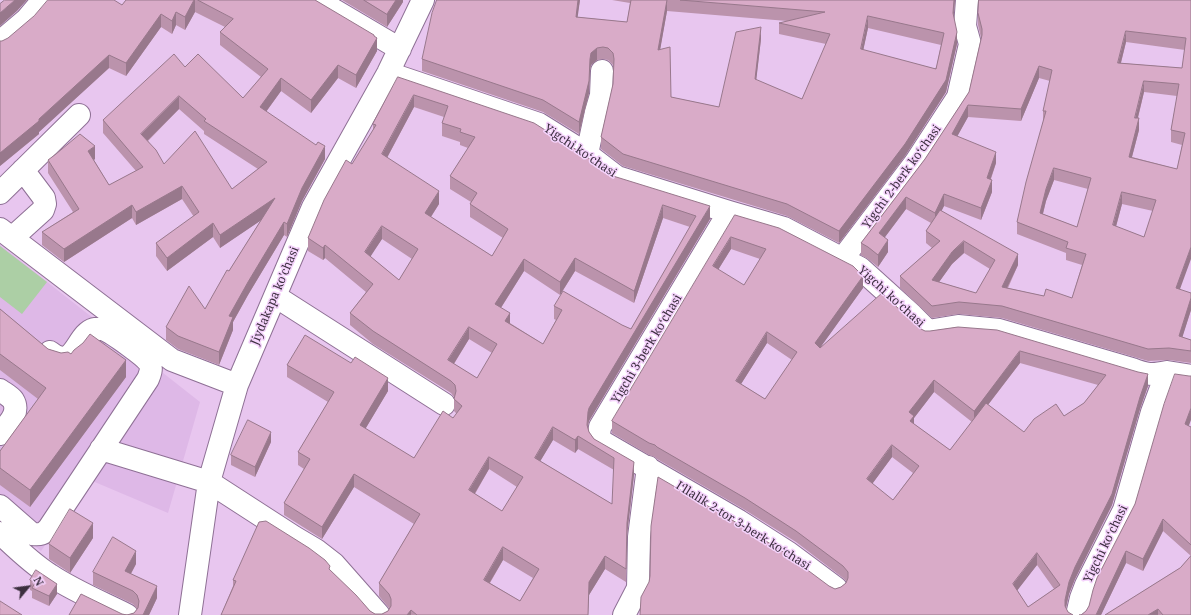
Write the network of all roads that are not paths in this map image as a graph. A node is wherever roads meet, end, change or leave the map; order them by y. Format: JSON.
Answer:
{"nodes":[{"id":1,"x":44,"y":0,"type":"edge"},
{"id":2,"x":317,"y":0,"type":"edge"},
{"id":3,"x":424,"y":0,"type":"edge"},
{"id":4,"x":968,"y":0,"type":"edge"},
{"id":5,"x":0,"y":42,"type":"edge"},
{"id":6,"x":400,"y":48,"type":"junction"},
{"id":7,"x":602,"y":71,"type":"dead end"},
{"id":8,"x":388,"y":73,"type":"junction"},
{"id":9,"x":79,"y":115,"type":"dead end"},
{"id":10,"x":587,"y":154,"type":"junction"},
{"id":11,"x":23,"y":170,"type":"junction"},
{"id":12,"x":0,"y":192,"type":"edge"},
{"id":13,"x":729,"y":212,"type":"junction"},
{"id":14,"x":6,"y":234,"type":"edge"},
{"id":15,"x":843,"y":258,"type":"junction"},
{"id":16,"x":275,"y":296,"type":"junction"},
{"id":17,"x":33,"y":338,"type":"edge"},
{"id":18,"x":1167,"y":372,"type":"junction"},
{"id":19,"x":1191,"y":376,"type":"edge"},
{"id":20,"x":237,"y":385,"type":"junction"},
{"id":21,"x":0,"y":390,"type":"edge"},
{"id":22,"x":444,"y":404,"type":"dead end"},
{"id":23,"x":0,"y":434,"type":"edge"},
{"id":24,"x":101,"y":449,"type":"junction"},
{"id":25,"x":648,"y":467,"type":"junction"},
{"id":26,"x":209,"y":482,"type":"junction"},
{"id":27,"x":0,"y":506,"type":"edge"},
{"id":28,"x":0,"y":533,"type":"edge"},
{"id":29,"x":836,"y":588,"type":"edge"},
{"id":30,"x":127,"y":615,"type":"edge"},
{"id":31,"x":190,"y":615,"type":"edge"},
{"id":32,"x":379,"y":615,"type":"edge"},
{"id":33,"x":624,"y":615,"type":"edge"},
{"id":34,"x":1077,"y":615,"type":"edge"}],
"edges":[{"from":1,"to":5,"type":"street"},
{"from":2,"to":6,"type":"street"},
{"from":3,"to":6,"type":"street","name":"Jiydakapa ko'chasi"},
{"from":4,"to":15,"type":"street","name":"Yigchi 2-berk koʻchasi"},
{"from":6,"to":8,"type":"street","name":"Jiydakapa ko'chasi"},
{"from":7,"to":10,"type":"street"},
{"from":8,"to":10,"type":"street","name":"Yigchi koʻchasi"},
{"from":8,"to":16,"type":"street","name":"Jiydakapa ko'chasi"},
{"from":9,"to":11,"type":"street"},
{"from":10,"to":13,"type":"street","name":"Yigchi koʻchasi"},
{"from":11,"to":12,"type":"street"},
{"from":11,"to":14,"type":"street"},
{"from":13,"to":15,"type":"street","name":"Yigchi koʻchasi"},
{"from":13,"to":25,"type":"street","name":"Yigchi 3-berk koʻchasi"},
{"from":14,"to":20,"type":"street"},
{"from":15,"to":18,"type":"street","name":"Yigchi koʻchasi"},
{"from":16,"to":20,"type":"street","name":"Jiydakapa ko'chasi"},
{"from":16,"to":22,"type":"street"},
{"from":17,"to":24,"type":"street"},
{"from":18,"to":19,"type":"street"},
{"from":18,"to":34,"type":"street","name":"Yigchi koʻchasi"},
{"from":20,"to":26,"type":"street","name":"Jiydakapa ko'chasi"},
{"from":21,"to":23,"type":"street"},
{"from":24,"to":26,"type":"street"},
{"from":24,"to":27,"type":"street"},
{"from":25,"to":29,"type":"street","name":"Iʻllalik 2-tor 3-berk koʻchasi"},
{"from":25,"to":33,"type":"street"},
{"from":26,"to":31,"type":"street","name":"Jiydakapa ko'chasi"},
{"from":26,"to":32,"type":"street"},
{"from":28,"to":30,"type":"street"}]}
